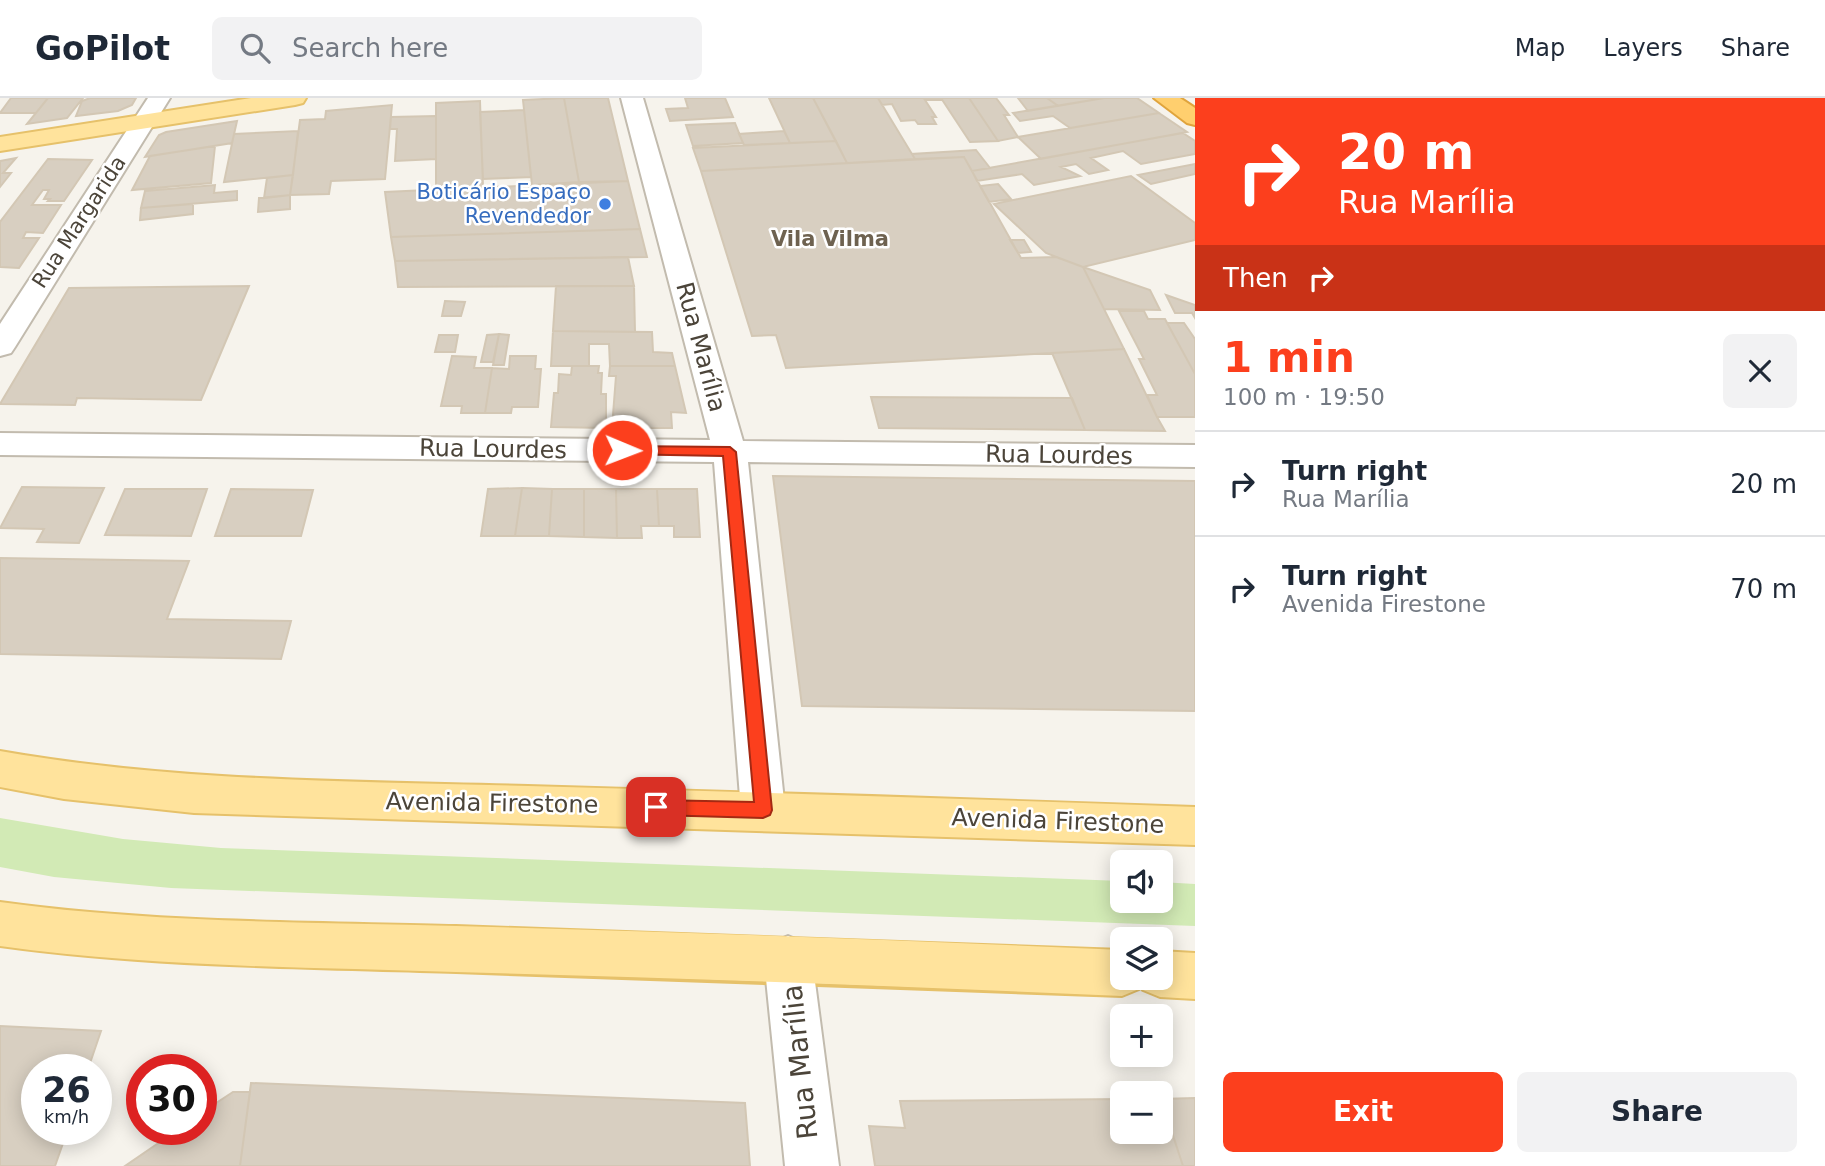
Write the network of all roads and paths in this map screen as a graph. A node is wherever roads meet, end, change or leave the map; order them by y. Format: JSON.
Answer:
{"nodes":[{"id":1,"x":295,"y":98,"type":"edge"},
{"id":2,"x":632,"y":98,"type":"edge"},
{"id":3,"x":1166,"y":98,"type":"edge"},
{"id":4,"x":152,"y":109,"type":"edge"},
{"id":5,"x":1195,"y":118,"type":"edge"},
{"id":6,"x":0,"y":144,"type":"edge"},
{"id":7,"x":0,"y":347,"type":"edge"},
{"id":8,"x":0,"y":444,"type":"edge"},
{"id":9,"x":730,"y":452,"type":"junction"},
{"id":10,"x":1195,"y":456,"type":"edge"},
{"id":11,"x":0,"y":769,"type":"edge"},
{"id":12,"x":763,"y":810,"type":"junction"},
{"id":13,"x":1195,"y":826,"type":"edge"},
{"id":14,"x":0,"y":924,"type":"edge"},
{"id":15,"x":788,"y":959,"type":"junction"},
{"id":16,"x":1110,"y":972,"type":"edge"},
{"id":17,"x":1173,"y":975,"type":"edge"},
{"id":18,"x":1195,"y":976,"type":"edge"},
{"id":19,"x":812,"y":1166,"type":"edge"}],
"edges":[{"from":1,"to":4,"type":"main road"},
{"from":2,"to":9,"type":"street","name":"Rua Marília"},
{"from":3,"to":5,"type":"highway"},
{"from":4,"to":6,"type":"main road"},
{"from":4,"to":7,"type":"street","name":"Rua Margarida"},
{"from":8,"to":9,"type":"street","name":"Rua Lourdes"},
{"from":9,"to":10,"type":"street","name":"Rua Lourdes"},
{"from":9,"to":12,"type":"street","name":"Rua Marília"},
{"from":11,"to":12,"type":"main road","name":"Avenida Firestone"},
{"from":12,"to":13,"type":"main road","name":"Avenida Firestone"},
{"from":14,"to":15,"type":"main road"},
{"from":15,"to":16,"type":"main road"},
{"from":15,"to":19,"type":"street","name":"Rua Marília"},
{"from":17,"to":18,"type":"main road"}]}
